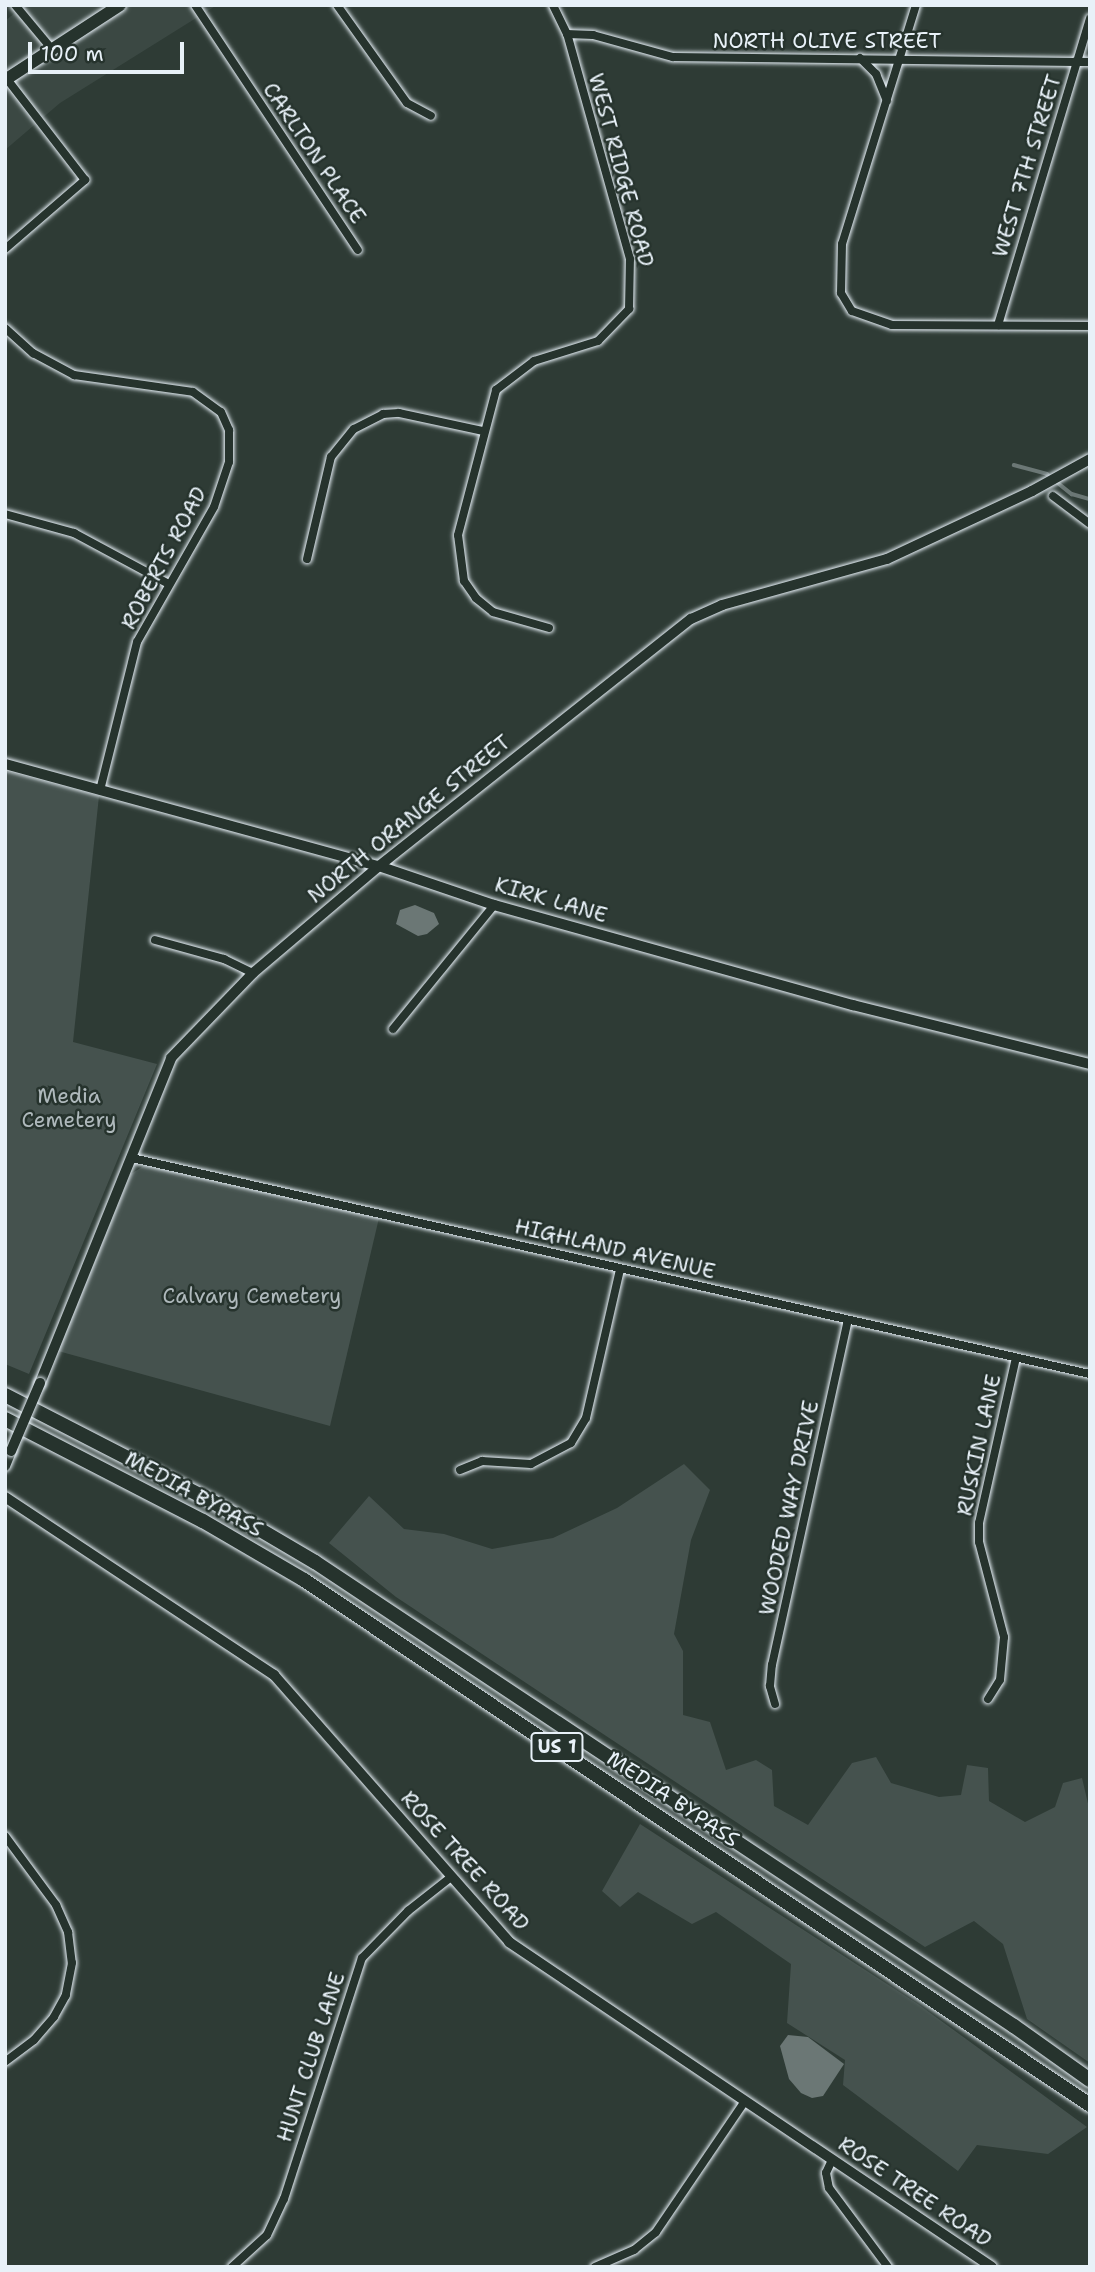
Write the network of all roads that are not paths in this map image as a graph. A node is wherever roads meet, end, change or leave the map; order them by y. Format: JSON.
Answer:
{"nodes":[{"id":1,"x":15,"y":5,"type":"edge"},
{"id":2,"x":120,"y":5,"type":"edge"},
{"id":3,"x":195,"y":5,"type":"edge"},
{"id":4,"x":337,"y":5,"type":"edge"},
{"id":5,"x":554,"y":5,"type":"edge"},
{"id":6,"x":916,"y":5,"type":"edge"},
{"id":7,"x":1090,"y":18,"type":"edge"},
{"id":8,"x":567,"y":34,"type":"junction"},
{"id":9,"x":51,"y":48,"type":"junction"},
{"id":10,"x":900,"y":57,"type":"junction"},
{"id":11,"x":860,"y":58,"type":"junction"},
{"id":12,"x":1077,"y":62,"type":"junction"},
{"id":13,"x":1090,"y":62,"type":"edge"},
{"id":14,"x":6,"y":80,"type":"edge"},
{"id":15,"x":887,"y":101,"type":"junction"},
{"id":16,"x":431,"y":117,"type":"dead end"},
{"id":17,"x":5,"y":249,"type":"edge"},
{"id":18,"x":358,"y":250,"type":"dead end"},
{"id":19,"x":998,"y":325,"type":"junction"},
{"id":20,"x":1090,"y":326,"type":"edge"},
{"id":21,"x":5,"y":328,"type":"edge"},
{"id":22,"x":483,"y":431,"type":"junction"},
{"id":23,"x":1090,"y":458,"type":"edge"},
{"id":24,"x":1053,"y":496,"type":"dead end"},
{"id":25,"x":5,"y":514,"type":"edge"},
{"id":26,"x":1090,"y":523,"type":"edge"},
{"id":27,"x":307,"y":559,"type":"dead end"},
{"id":28,"x":167,"y":583,"type":"junction"},
{"id":29,"x":549,"y":628,"type":"dead end"},
{"id":30,"x":5,"y":764,"type":"edge"},
{"id":31,"x":100,"y":790,"type":"junction"},
{"id":32,"x":379,"y":866,"type":"junction"},
{"id":33,"x":494,"y":905,"type":"junction"},
{"id":34,"x":155,"y":940,"type":"dead end"},
{"id":35,"x":253,"y":973,"type":"junction"},
{"id":36,"x":393,"y":1029,"type":"dead end"},
{"id":37,"x":1090,"y":1064,"type":"edge"},
{"id":38,"x":132,"y":1158,"type":"junction"},
{"id":39,"x":620,"y":1269,"type":"junction"},
{"id":40,"x":848,"y":1320,"type":"junction"},
{"id":41,"x":1016,"y":1358,"type":"junction"},
{"id":42,"x":1090,"y":1374,"type":"edge"},
{"id":43,"x":5,"y":1395,"type":"edge"},
{"id":44,"x":5,"y":1419,"type":"edge"},
{"id":45,"x":5,"y":1466,"type":"edge"},
{"id":46,"x":460,"y":1471,"type":"dead end"},
{"id":47,"x":5,"y":1497,"type":"edge"},
{"id":48,"x":988,"y":1699,"type":"dead end"},
{"id":49,"x":775,"y":1704,"type":"dead end"},
{"id":50,"x":5,"y":1836,"type":"edge"},
{"id":51,"x":450,"y":1878,"type":"junction"},
{"id":52,"x":5,"y":2062,"type":"edge"},
{"id":53,"x":1090,"y":2081,"type":"edge"},
{"id":54,"x":743,"y":2104,"type":"junction"},
{"id":55,"x":1090,"y":2105,"type":"edge"},
{"id":56,"x":832,"y":2160,"type":"junction"},
{"id":57,"x":232,"y":2267,"type":"edge"},
{"id":58,"x":595,"y":2267,"type":"edge"},
{"id":59,"x":888,"y":2267,"type":"edge"},
{"id":60,"x":992,"y":2267,"type":"edge"}],
"edges":[{"from":1,"to":9,"type":"street"},
{"from":2,"to":9,"type":"main road"},
{"from":3,"to":18,"type":"street","name":"CARLTON PLACE"},
{"from":4,"to":16,"type":"street"},
{"from":5,"to":8,"type":"street","name":"WEST RIDGE ROAD"},
{"from":6,"to":10,"type":"street"},
{"from":7,"to":12,"type":"street","name":"WEST 7TH STREET"},
{"from":8,"to":11,"type":"street","name":"NORTH OLIVE STREET"},
{"from":8,"to":22,"type":"street","name":"WEST RIDGE ROAD"},
{"from":9,"to":14,"type":"main road"},
{"from":10,"to":11,"type":"street","name":"NORTH OLIVE STREET"},
{"from":10,"to":12,"type":"street","name":"NORTH OLIVE STREET"},
{"from":10,"to":15,"type":"street"},
{"from":11,"to":15,"type":"street"},
{"from":12,"to":13,"type":"street","name":"NORTH OLIVE STREET"},
{"from":12,"to":19,"type":"street","name":"WEST 7TH STREET"},
{"from":14,"to":17,"type":"street"},
{"from":15,"to":19,"type":"street"},
{"from":19,"to":20,"type":"street"},
{"from":21,"to":28,"type":"street","name":"ROBERTS ROAD"},
{"from":22,"to":27,"type":"street"},
{"from":22,"to":29,"type":"street","name":"WEST RIDGE ROAD"},
{"from":23,"to":32,"type":"street","name":"NORTH ORANGE STREET"},
{"from":24,"to":26,"type":"street"},
{"from":25,"to":28,"type":"street"},
{"from":28,"to":31,"type":"street","name":"ROBERTS ROAD"},
{"from":30,"to":31,"type":"street","name":"KIRK LANE"},
{"from":31,"to":32,"type":"street","name":"KIRK LANE"},
{"from":32,"to":33,"type":"street","name":"KIRK LANE"},
{"from":32,"to":35,"type":"street","name":"NORTH ORANGE STREET"},
{"from":33,"to":36,"type":"street"},
{"from":33,"to":37,"type":"street","name":"KIRK LANE"},
{"from":34,"to":35,"type":"street"},
{"from":35,"to":38,"type":"street","name":"NORTH ORANGE STREET"},
{"from":38,"to":39,"type":"street","name":"HIGHLAND AVENUE"},
{"from":38,"to":45,"type":"street","name":"NORTH ORANGE STREET","bridge":true},
{"from":39,"to":40,"type":"street","name":"HIGHLAND AVENUE"},
{"from":39,"to":46,"type":"street"},
{"from":40,"to":41,"type":"street","name":"HIGHLAND AVENUE"},
{"from":40,"to":49,"type":"street","name":"WOODED WAY DRIVE"},
{"from":41,"to":42,"type":"street","name":"HIGHLAND AVENUE"},
{"from":41,"to":48,"type":"street","name":"RUSKIN LANE"},
{"from":43,"to":53,"type":"highway","name":"MEDIA BYPASS","number":"US 1"},
{"from":44,"to":55,"type":"highway","name":"MEDIA BYPASS","number":"US 1"},
{"from":47,"to":51,"type":"street","name":"ROSE TREE ROAD"},
{"from":50,"to":52,"type":"street"},
{"from":51,"to":54,"type":"street","name":"ROSE TREE ROAD"},
{"from":51,"to":57,"type":"street","name":"HUNT CLUB LANE"},
{"from":54,"to":56,"type":"street","name":"ROSE TREE ROAD"},
{"from":54,"to":58,"type":"street"},
{"from":56,"to":59,"type":"street"},
{"from":56,"to":60,"type":"street","name":"ROSE TREE ROAD"}]}
